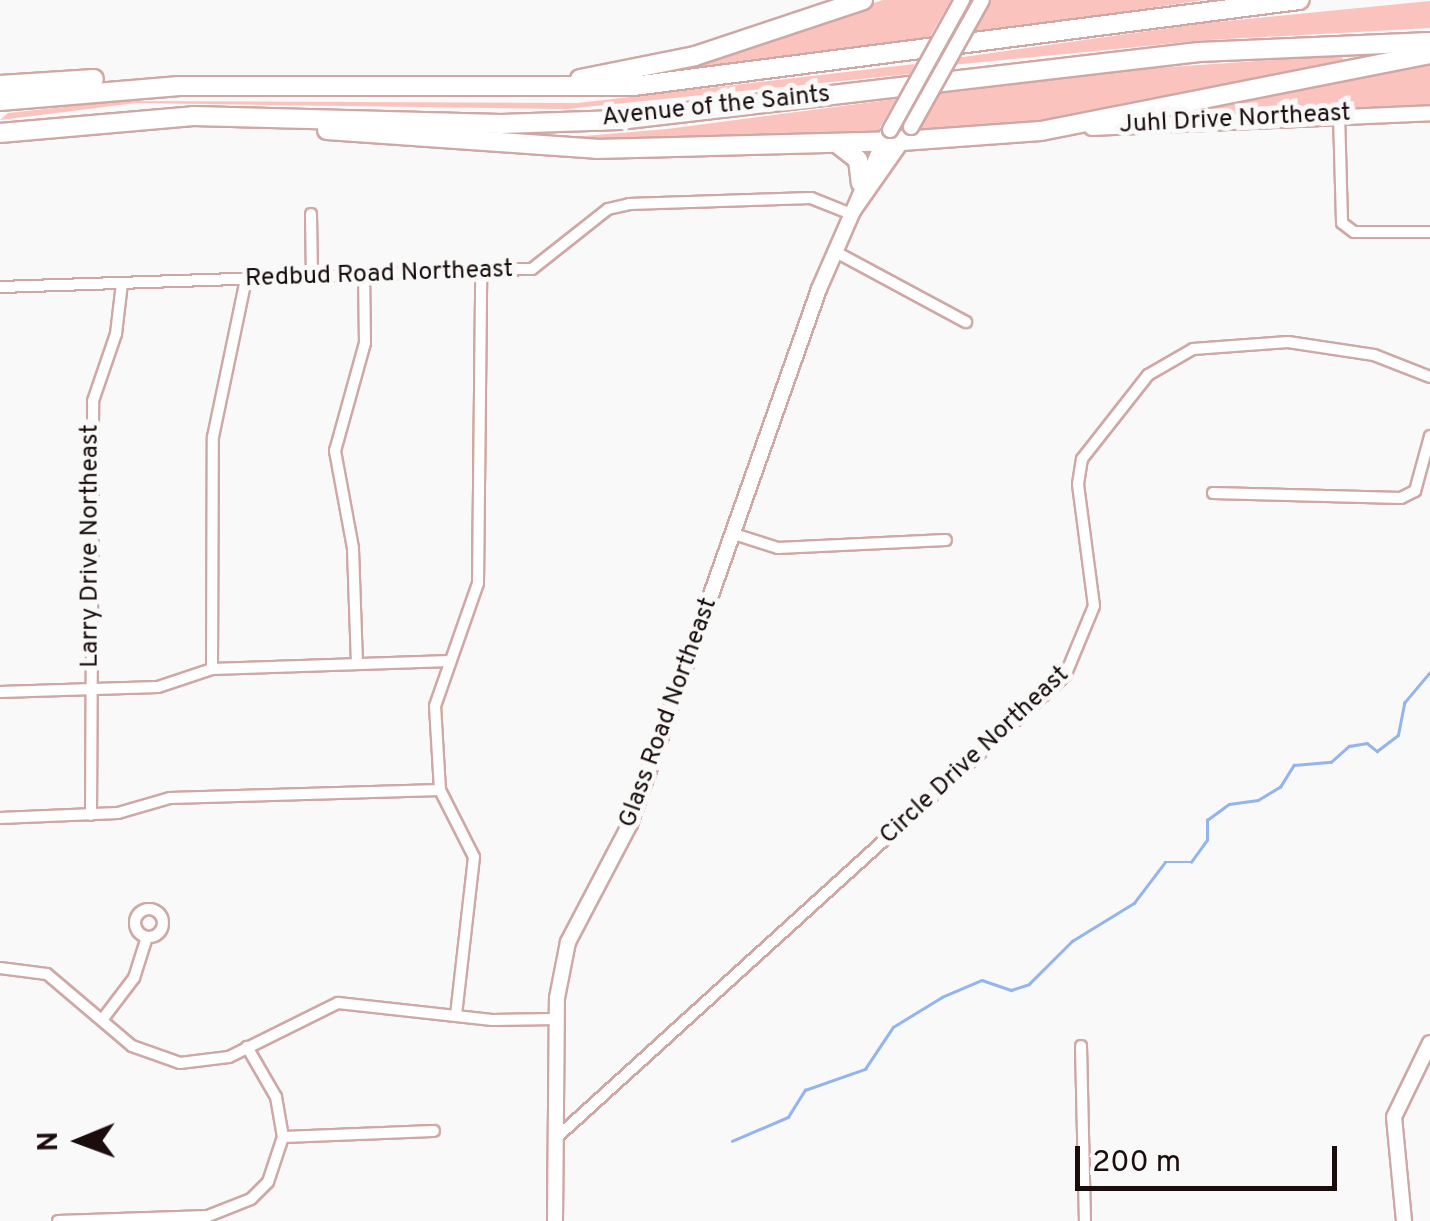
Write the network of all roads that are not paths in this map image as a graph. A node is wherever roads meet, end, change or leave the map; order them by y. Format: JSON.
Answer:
{"nodes":[{"id":1,"x":863,"y":0,"type":"edge"},
{"id":2,"x":962,"y":0,"type":"edge"},
{"id":3,"x":982,"y":0,"type":"edge"},
{"id":4,"x":1298,"y":0,"type":"edge"},
{"id":5,"x":1430,"y":42,"type":"edge"},
{"id":6,"x":1430,"y":54,"type":"edge"},
{"id":7,"x":0,"y":84,"type":"edge"},
{"id":8,"x":180,"y":86,"type":"junction"},
{"id":9,"x":496,"y":91,"type":"junction"},
{"id":10,"x":0,"y":101,"type":"edge"},
{"id":11,"x":1339,"y":113,"type":"junction"},
{"id":12,"x":1430,"y":113,"type":"edge"},
{"id":13,"x":278,"y":119,"type":"junction"},
{"id":14,"x":89,"y":120,"type":"junction"},
{"id":15,"x":1041,"y":131,"type":"junction"},
{"id":16,"x":0,"y":132,"type":"edge"},
{"id":17,"x":896,"y":135,"type":"junction"},
{"id":18,"x":0,"y":144,"type":"edge"},
{"id":19,"x":834,"y":144,"type":"junction"},
{"id":20,"x":861,"y":183,"type":"junction"},
{"id":21,"x":311,"y":214,"type":"dead end"},
{"id":22,"x":851,"y":214,"type":"junction"},
{"id":23,"x":1430,"y":232,"type":"edge"},
{"id":24,"x":834,"y":251,"type":"junction"},
{"id":25,"x":481,"y":272,"type":"junction"},
{"id":26,"x":364,"y":275,"type":"junction"},
{"id":27,"x":312,"y":276,"type":"junction"},
{"id":28,"x":246,"y":279,"type":"junction"},
{"id":29,"x":122,"y":283,"type":"junction"},
{"id":30,"x":0,"y":287,"type":"edge"},
{"id":31,"x":966,"y":322,"type":"dead end"},
{"id":32,"x":1430,"y":376,"type":"edge"},
{"id":33,"x":1430,"y":436,"type":"edge"},
{"id":34,"x":1214,"y":493,"type":"dead end"},
{"id":35,"x":734,"y":534,"type":"junction"},
{"id":36,"x":946,"y":540,"type":"dead end"},
{"id":37,"x":450,"y":661,"type":"junction"},
{"id":38,"x":356,"y":664,"type":"junction"},
{"id":39,"x":212,"y":669,"type":"junction"},
{"id":40,"x":90,"y":690,"type":"junction"},
{"id":41,"x":0,"y":692,"type":"edge"},
{"id":42,"x":440,"y":790,"type":"junction"},
{"id":43,"x":91,"y":814,"type":"junction"},
{"id":44,"x":0,"y":818,"type":"edge"},
{"id":45,"x":147,"y":936,"type":"dead end"},
{"id":46,"x":0,"y":968,"type":"edge"},
{"id":47,"x":456,"y":1015,"type":"junction"},
{"id":48,"x":556,"y":1019,"type":"junction"},
{"id":49,"x":102,"y":1020,"type":"junction"},
{"id":50,"x":1430,"y":1043,"type":"edge"},
{"id":51,"x":1081,"y":1046,"type":"dead end"},
{"id":52,"x":247,"y":1047,"type":"junction"},
{"id":53,"x":434,"y":1132,"type":"dead end"},
{"id":54,"x":282,"y":1137,"type":"junction"},
{"id":55,"x":556,"y":1138,"type":"junction"},
{"id":56,"x":58,"y":1221,"type":"edge"},
{"id":57,"x":555,"y":1221,"type":"edge"},
{"id":58,"x":1085,"y":1221,"type":"edge"},
{"id":59,"x":1404,"y":1221,"type":"edge"}],
"edges":[{"from":1,"to":9,"type":"highway"},
{"from":2,"to":17,"type":"street","bridge":true},
{"from":3,"to":17,"type":"street","bridge":true},
{"from":4,"to":9,"type":"highway","name":"Avenue of the Saints"},
{"from":5,"to":13,"type":"highway","name":"Avenue of the Saints"},
{"from":6,"to":15,"type":"highway"},
{"from":7,"to":8,"type":"highway"},
{"from":8,"to":9,"type":"highway","name":"Avenue of the Saints"},
{"from":8,"to":10,"type":"highway","name":"Avenue of the Saints"},
{"from":11,"to":12,"type":"street","name":"Juhl Drive Northeast"},
{"from":11,"to":15,"type":"street","name":"Juhl Drive Northeast"},
{"from":11,"to":23,"type":"street"},
{"from":13,"to":14,"type":"highway","name":"Avenue of the Saints"},
{"from":13,"to":19,"type":"highway"},
{"from":14,"to":16,"type":"highway","name":"Avenue of the Saints"},
{"from":14,"to":18,"type":"highway"},
{"from":15,"to":17,"type":"highway"},
{"from":17,"to":19,"type":"highway"},
{"from":17,"to":20,"type":"street"},
{"from":17,"to":22,"type":"street"},
{"from":19,"to":20,"type":"highway"},
{"from":20,"to":22,"type":"street"},
{"from":21,"to":27,"type":"street"},
{"from":22,"to":24,"type":"street","name":"Glass Road Northeast"},
{"from":22,"to":25,"type":"street","name":"Redbud Road Northeast"},
{"from":24,"to":31,"type":"street"},
{"from":24,"to":35,"type":"street","name":"Glass Road Northeast"},
{"from":25,"to":26,"type":"street","name":"Redbud Road Northeast"},
{"from":25,"to":37,"type":"street"},
{"from":26,"to":27,"type":"street","name":"Redbud Road Northeast"},
{"from":26,"to":38,"type":"street"},
{"from":27,"to":28,"type":"street","name":"Redbud Road Northeast"},
{"from":28,"to":29,"type":"street","name":"Redbud Road Northeast"},
{"from":28,"to":39,"type":"street"},
{"from":29,"to":30,"type":"street","name":"Redbud Road Northeast"},
{"from":29,"to":40,"type":"street","name":"Larry Drive Northeast"},
{"from":32,"to":55,"type":"street","name":"Circle Drive Northeast"},
{"from":33,"to":34,"type":"street"},
{"from":35,"to":36,"type":"street"},
{"from":35,"to":48,"type":"street","name":"Glass Road Northeast"},
{"from":37,"to":38,"type":"street"},
{"from":37,"to":42,"type":"street"},
{"from":38,"to":39,"type":"street"},
{"from":39,"to":40,"type":"street"},
{"from":40,"to":41,"type":"street"},
{"from":40,"to":43,"type":"street","name":"Larry Drive Northeast"},
{"from":42,"to":43,"type":"street"},
{"from":42,"to":47,"type":"street"},
{"from":43,"to":44,"type":"street"},
{"from":45,"to":49,"type":"street"},
{"from":46,"to":49,"type":"street"},
{"from":47,"to":48,"type":"street"},
{"from":47,"to":52,"type":"street"},
{"from":48,"to":55,"type":"street","name":"Glass Road Northeast"},
{"from":49,"to":52,"type":"street"},
{"from":50,"to":59,"type":"street"},
{"from":51,"to":58,"type":"street"},
{"from":52,"to":54,"type":"street"},
{"from":53,"to":54,"type":"street"},
{"from":54,"to":56,"type":"street"},
{"from":55,"to":57,"type":"street","name":"Glass Road Northeast"}]}
